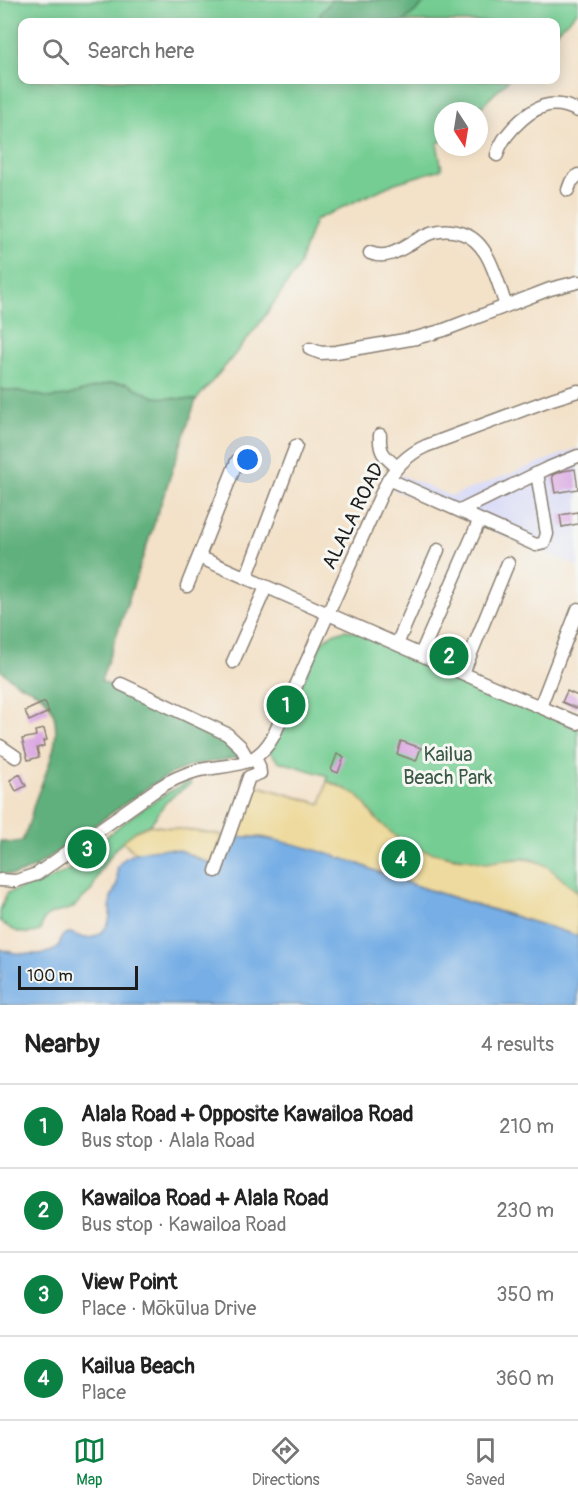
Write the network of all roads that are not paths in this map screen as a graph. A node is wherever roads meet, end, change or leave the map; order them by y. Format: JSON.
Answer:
{"nodes":[{"id":1,"x":578,"y":111,"type":"edge"},
{"id":2,"x":497,"y":155,"type":"dead end"},
{"id":3,"x":578,"y":175,"type":"edge"},
{"id":4,"x":568,"y":190,"type":"dead end"},
{"id":5,"x":370,"y":253,"type":"dead end"},
{"id":6,"x":578,"y":282,"type":"edge"},
{"id":7,"x":506,"y":306,"type":"junction"},
{"id":8,"x":310,"y":349,"type":"dead end"},
{"id":9,"x":578,"y":391,"type":"edge"},
{"id":10,"x":380,"y":435,"type":"dead end"},
{"id":11,"x":296,"y":446,"type":"dead end"},
{"id":12,"x":578,"y":456,"type":"edge"},
{"id":13,"x":237,"y":461,"type":"dead end"},
{"id":14,"x":397,"y":467,"type":"junction"},
{"id":15,"x":537,"y":473,"type":"junction"},
{"id":16,"x":388,"y":479,"type":"junction"},
{"id":17,"x":460,"y":511,"type":"junction"},
{"id":18,"x":477,"y":526,"type":"dead end"},
{"id":19,"x":438,"y":550,"type":"dead end"},
{"id":20,"x":200,"y":557,"type":"junction"},
{"id":21,"x":508,"y":563,"type":"dead end"},
{"id":22,"x":246,"y":578,"type":"junction"},
{"id":23,"x":187,"y":586,"type":"dead end"},
{"id":24,"x":266,"y":587,"type":"junction"},
{"id":25,"x":578,"y":609,"type":"edge"},
{"id":26,"x":328,"y":614,"type":"junction"},
{"id":27,"x":356,"y":627,"type":"junction"},
{"id":28,"x":315,"y":642,"type":"junction"},
{"id":29,"x":397,"y":644,"type":"junction"},
{"id":30,"x":421,"y":654,"type":"junction"},
{"id":31,"x":233,"y":662,"type":"dead end"},
{"id":32,"x":463,"y":673,"type":"junction"},
{"id":33,"x":121,"y":684,"type":"dead end"},
{"id":34,"x":540,"y":707,"type":"junction"},
{"id":35,"x":578,"y":723,"type":"edge"},
{"id":36,"x":0,"y":746,"type":"edge"},
{"id":37,"x":16,"y":757,"type":"dead end"},
{"id":38,"x":252,"y":760,"type":"junction"},
{"id":39,"x":216,"y":871,"type":"dead end"},
{"id":40,"x":0,"y":880,"type":"edge"}],
"edges":[{"from":1,"to":2,"type":"street"},
{"from":3,"to":4,"type":"street"},
{"from":5,"to":7,"type":"street"},
{"from":6,"to":7,"type":"street"},
{"from":7,"to":8,"type":"street"},
{"from":9,"to":14,"type":"street","name":"ALALA ROAD"},
{"from":10,"to":14,"type":"street"},
{"from":11,"to":22,"type":"street"},
{"from":12,"to":15,"type":"street"},
{"from":13,"to":20,"type":"street"},
{"from":14,"to":16,"type":"street","name":"ALALA ROAD"},
{"from":15,"to":17,"type":"street"},
{"from":15,"to":17,"type":"street"},
{"from":16,"to":17,"type":"street"},
{"from":16,"to":26,"type":"street","name":"ALALA ROAD"},
{"from":18,"to":30,"type":"street"},
{"from":19,"to":29,"type":"street"},
{"from":20,"to":22,"type":"street"},
{"from":20,"to":23,"type":"street"},
{"from":21,"to":32,"type":"street"},
{"from":22,"to":24,"type":"street"},
{"from":24,"to":26,"type":"street"},
{"from":24,"to":31,"type":"street"},
{"from":25,"to":34,"type":"street"},
{"from":26,"to":27,"type":"street"},
{"from":26,"to":28,"type":"street","name":"ALALA ROAD"},
{"from":27,"to":28,"type":"street"},
{"from":27,"to":29,"type":"street"},
{"from":28,"to":38,"type":"street","name":"ALALA ROAD"},
{"from":29,"to":30,"type":"street"},
{"from":30,"to":32,"type":"street"},
{"from":32,"to":34,"type":"street"},
{"from":33,"to":38,"type":"street"},
{"from":34,"to":35,"type":"street"},
{"from":36,"to":37,"type":"street"},
{"from":38,"to":39,"type":"street"},
{"from":38,"to":40,"type":"street"}]}
